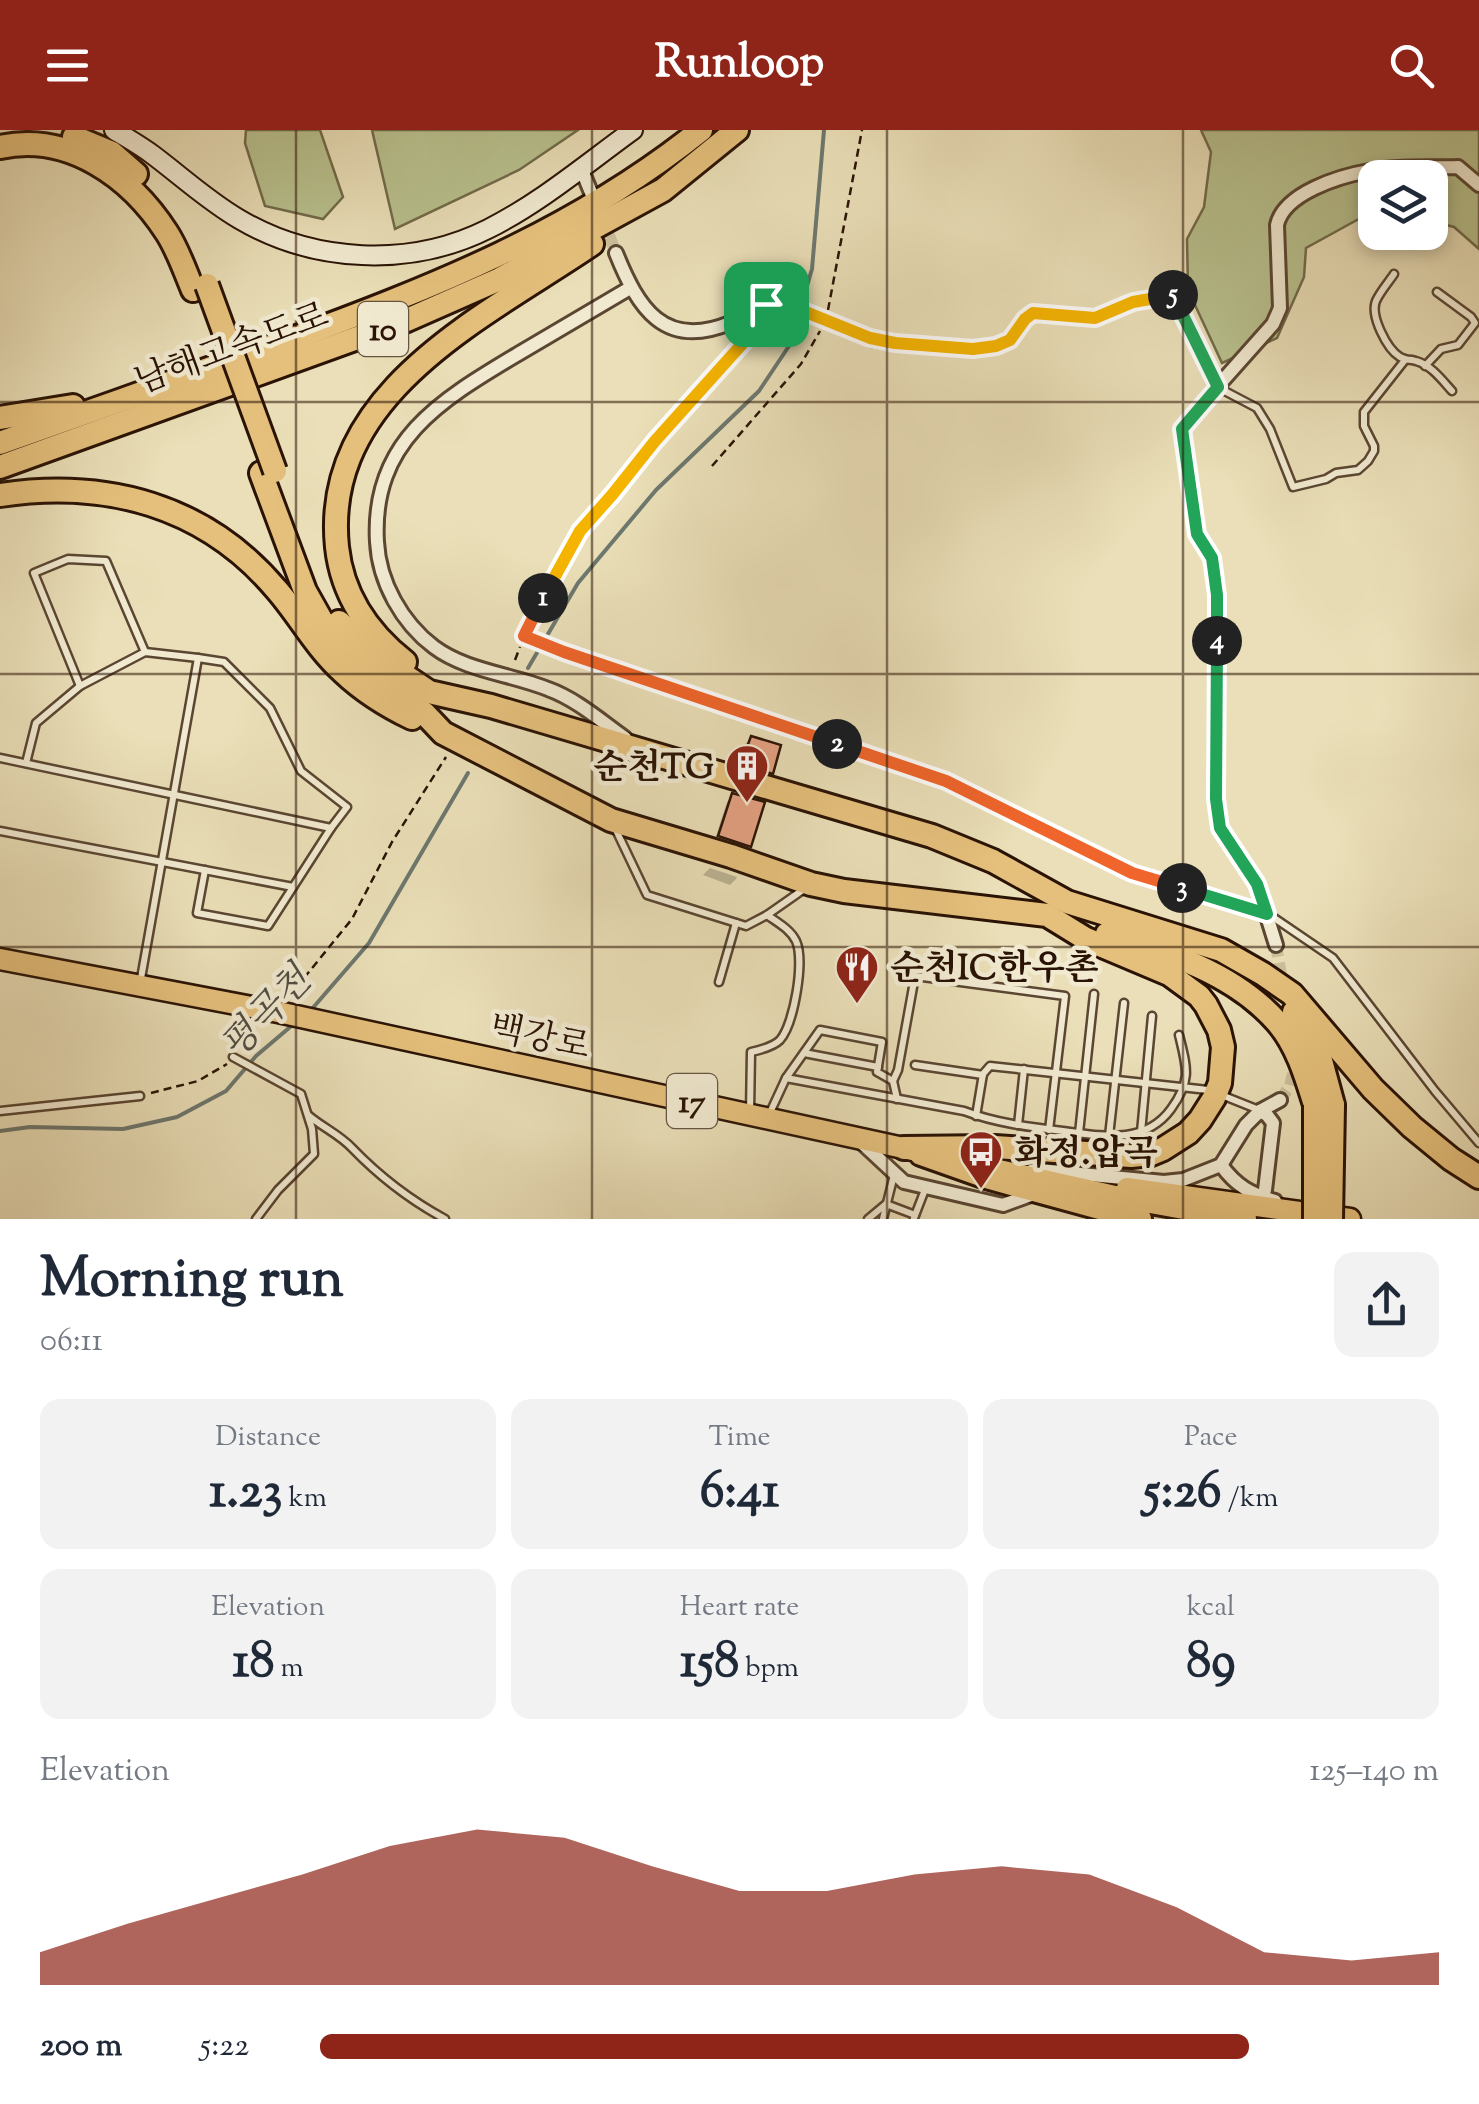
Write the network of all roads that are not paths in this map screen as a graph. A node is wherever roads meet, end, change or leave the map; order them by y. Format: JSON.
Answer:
{"nodes":[{"id":1,"x":34,"y":130,"type":"edge"},
{"id":2,"x":114,"y":130,"type":"edge"},
{"id":3,"x":633,"y":130,"type":"edge"},
{"id":4,"x":701,"y":130,"type":"edge"},
{"id":5,"x":737,"y":130,"type":"edge"},
{"id":6,"x":0,"y":147,"type":"edge"},
{"id":7,"x":581,"y":168,"type":"junction"},
{"id":8,"x":1479,"y":185,"type":"edge"},
{"id":9,"x":663,"y":190,"type":"junction"},
{"id":10,"x":592,"y":195,"type":"dead end"},
{"id":11,"x":616,"y":253,"type":"tunnel mouth"},
{"id":12,"x":1394,"y":274,"type":"dead end"},
{"id":13,"x":200,"y":287,"type":"junction"},
{"id":14,"x":630,"y":288,"type":"junction"},
{"id":15,"x":1437,"y":292,"type":"dead end"},
{"id":16,"x":1405,"y":360,"type":"junction"},
{"id":17,"x":1425,"y":366,"type":"junction"},
{"id":18,"x":1218,"y":387,"type":"junction"},
{"id":19,"x":1452,"y":391,"type":"dead end"},
{"id":20,"x":140,"y":394,"type":"junction"},
{"id":21,"x":0,"y":418,"type":"edge"},
{"id":22,"x":0,"y":443,"type":"edge"},
{"id":23,"x":0,"y":466,"type":"edge"},
{"id":24,"x":268,"y":472,"type":"junction"},
{"id":25,"x":0,"y":495,"type":"edge"},
{"id":26,"x":524,"y":636,"type":"road end"},
{"id":27,"x":145,"y":652,"type":"junction"},
{"id":28,"x":198,"y":658,"type":"junction"},
{"id":29,"x":80,"y":686,"type":"junction"},
{"id":30,"x":457,"y":698,"type":"junction"},
{"id":31,"x":445,"y":744,"type":"junction"},
{"id":32,"x":644,"y":751,"type":"junction"},
{"id":33,"x":0,"y":758,"type":"edge"},
{"id":34,"x":26,"y":764,"type":"junction"},
{"id":35,"x":174,"y":796,"type":"junction"},
{"id":36,"x":611,"y":820,"type":"junction"},
{"id":37,"x":331,"y":828,"type":"junction"},
{"id":38,"x":0,"y":832,"type":"edge"},
{"id":39,"x":162,"y":862,"type":"junction"},
{"id":40,"x":204,"y":870,"type":"junction"},
{"id":41,"x":811,"y":884,"type":"junction"},
{"id":42,"x":294,"y":887,"type":"junction"},
{"id":43,"x":1267,"y":914,"type":"junction"},
{"id":44,"x":767,"y":915,"type":"junction"},
{"id":45,"x":1046,"y":915,"type":"junction"},
{"id":46,"x":736,"y":922,"type":"junction"},
{"id":47,"x":1276,"y":945,"type":"tunnel mouth"},
{"id":48,"x":0,"y":958,"type":"edge"},
{"id":49,"x":1263,"y":974,"type":"junction"},
{"id":50,"x":719,"y":982,"type":"dead end"},
{"id":51,"x":140,"y":986,"type":"junction"},
{"id":52,"x":1094,"y":994,"type":"dead end"},
{"id":53,"x":1124,"y":1003,"type":"dead end"},
{"id":54,"x":1152,"y":1016,"type":"dead end"},
{"id":55,"x":1179,"y":1036,"type":"dead end"},
{"id":56,"x":804,"y":1053,"type":"junction"},
{"id":57,"x":235,"y":1059,"type":"road end"},
{"id":58,"x":915,"y":1065,"type":"dead end"},
{"id":59,"x":878,"y":1068,"type":"junction"},
{"id":60,"x":1024,"y":1069,"type":"junction"},
{"id":61,"x":1055,"y":1073,"type":"junction"},
{"id":62,"x":983,"y":1076,"type":"junction"},
{"id":63,"x":1085,"y":1077,"type":"junction"},
{"id":64,"x":786,"y":1078,"type":"junction"},
{"id":65,"x":1115,"y":1080,"type":"junction"},
{"id":66,"x":893,"y":1081,"type":"junction"},
{"id":67,"x":1145,"y":1084,"type":"junction"},
{"id":68,"x":1184,"y":1089,"type":"junction"},
{"id":69,"x":1208,"y":1090,"type":"dead end"},
{"id":70,"x":140,"y":1096,"type":"road end"},
{"id":71,"x":1224,"y":1096,"type":"dead end"},
{"id":72,"x":897,"y":1099,"type":"junction"},
{"id":73,"x":1280,"y":1100,"type":"tunnel mouth"},
{"id":74,"x":1324,"y":1105,"type":"junction"},
{"id":75,"x":0,"y":1110,"type":"edge"},
{"id":76,"x":1260,"y":1111,"type":"junction"},
{"id":77,"x":308,"y":1115,"type":"junction"},
{"id":78,"x":759,"y":1116,"type":"junction"},
{"id":79,"x":976,"y":1116,"type":"junction"},
{"id":80,"x":1018,"y":1125,"type":"junction"},
{"id":81,"x":1050,"y":1130,"type":"junction"},
{"id":82,"x":1141,"y":1132,"type":"junction"},
{"id":83,"x":1079,"y":1133,"type":"junction"},
{"id":84,"x":1109,"y":1136,"type":"junction"},
{"id":85,"x":856,"y":1138,"type":"junction"},
{"id":86,"x":1479,"y":1143,"type":"edge"},
{"id":87,"x":904,"y":1148,"type":"junction"},
{"id":88,"x":1221,"y":1164,"type":"junction"},
{"id":89,"x":895,"y":1173,"type":"junction"},
{"id":90,"x":1013,"y":1173,"type":"junction"},
{"id":91,"x":1479,"y":1176,"type":"edge"},
{"id":92,"x":1065,"y":1184,"type":"junction"},
{"id":93,"x":926,"y":1187,"type":"junction"},
{"id":94,"x":1265,"y":1190,"type":"dead end"},
{"id":95,"x":1040,"y":1191,"type":"junction"},
{"id":96,"x":886,"y":1204,"type":"junction"},
{"id":97,"x":1137,"y":1209,"type":"edge"},
{"id":98,"x":1304,"y":1215,"type":"edge"},
{"id":99,"x":915,"y":1217,"type":"edge"},
{"id":100,"x":256,"y":1219,"type":"edge"},
{"id":101,"x":445,"y":1219,"type":"edge"},
{"id":102,"x":868,"y":1219,"type":"edge"},
{"id":103,"x":883,"y":1219,"type":"edge"},
{"id":104,"x":1191,"y":1219,"type":"edge"},
{"id":105,"x":1244,"y":1219,"type":"edge"},
{"id":106,"x":1331,"y":1219,"type":"edge"},
{"id":107,"x":1350,"y":1219,"type":"edge"}],
"edges":[{"from":1,"to":13,"type":"highway"},
{"from":2,"to":7,"type":"main road"},
{"from":3,"to":7,"type":"main road"},
{"from":4,"to":20,"type":"highway","name":"남해고속도로","number":"10"},
{"from":5,"to":9,"type":"highway","name":"남해고속도로","number":"10"},
{"from":6,"to":13,"type":"highway"},
{"from":7,"to":10,"type":"street"},
{"from":8,"to":18,"type":"street"},
{"from":9,"to":23,"type":"highway","name":"남해고속도로","number":"10"},
{"from":9,"to":30,"type":"highway"},
{"from":11,"to":14,"type":"street"},
{"from":12,"to":16,"type":"lane"},
{"from":13,"to":24,"type":"highway","bridge":true},
{"from":14,"to":18,"type":"street"},
{"from":14,"to":32,"type":"street"},
{"from":15,"to":17,"type":"lane"},
{"from":16,"to":17,"type":"lane"},
{"from":16,"to":18,"type":"lane"},
{"from":17,"to":19,"type":"lane"},
{"from":18,"to":43,"type":"street"},
{"from":20,"to":21,"type":"highway"},
{"from":20,"to":22,"type":"highway","name":"남해고속도로","number":"10"},
{"from":24,"to":30,"type":"highway"},
{"from":24,"to":31,"type":"highway"},
{"from":25,"to":31,"type":"highway"},
{"from":26,"to":43,"type":"lane"},
{"from":27,"to":28,"type":"lane"},
{"from":27,"to":29,"type":"lane"},
{"from":27,"to":29,"type":"lane"},
{"from":28,"to":35,"type":"lane"},
{"from":28,"to":37,"type":"lane"},
{"from":29,"to":34,"type":"lane"},
{"from":30,"to":32,"type":"highway"},
{"from":31,"to":36,"type":"highway"},
{"from":32,"to":49,"type":"highway"},
{"from":33,"to":34,"type":"lane"},
{"from":34,"to":35,"type":"lane"},
{"from":35,"to":37,"type":"lane"},
{"from":35,"to":39,"type":"lane"},
{"from":36,"to":41,"type":"highway"},
{"from":36,"to":46,"type":"lane"},
{"from":37,"to":42,"type":"lane"},
{"from":38,"to":39,"type":"lane"},
{"from":39,"to":40,"type":"lane"},
{"from":39,"to":51,"type":"lane"},
{"from":40,"to":42,"type":"lane"},
{"from":40,"to":42,"type":"lane"},
{"from":41,"to":44,"type":"lane"},
{"from":41,"to":45,"type":"highway"},
{"from":43,"to":47,"type":"street"},
{"from":43,"to":86,"type":"lane"},
{"from":44,"to":46,"type":"lane"},
{"from":44,"to":78,"type":"lane"},
{"from":45,"to":74,"type":"highway"},
{"from":45,"to":87,"type":"highway"},
{"from":46,"to":50,"type":"lane"},
{"from":48,"to":51,"type":"main road","name":"백강로","number":"17"},
{"from":49,"to":74,"type":"highway"},
{"from":49,"to":91,"type":"highway"},
{"from":51,"to":78,"type":"main road","name":"백강로","number":"17"},
{"from":52,"to":63,"type":"lane"},
{"from":53,"to":65,"type":"lane"},
{"from":54,"to":67,"type":"lane"},
{"from":55,"to":68,"type":"lane"},
{"from":56,"to":59,"type":"lane"},
{"from":56,"to":59,"type":"lane"},
{"from":56,"to":64,"type":"lane"},
{"from":57,"to":77,"type":"lane"},
{"from":58,"to":62,"type":"lane"},
{"from":59,"to":66,"type":"lane"},
{"from":60,"to":61,"type":"lane"},
{"from":60,"to":62,"type":"lane"},
{"from":60,"to":80,"type":"lane"},
{"from":61,"to":63,"type":"lane"},
{"from":61,"to":66,"type":"lane"},
{"from":61,"to":81,"type":"lane"},
{"from":62,"to":79,"type":"lane"},
{"from":63,"to":65,"type":"lane"},
{"from":63,"to":83,"type":"lane"},
{"from":64,"to":72,"type":"lane"},
{"from":64,"to":78,"type":"lane"},
{"from":65,"to":67,"type":"lane"},
{"from":65,"to":84,"type":"lane"},
{"from":66,"to":72,"type":"lane"},
{"from":67,"to":68,"type":"lane"},
{"from":67,"to":82,"type":"lane"},
{"from":68,"to":69,"type":"lane"},
{"from":68,"to":82,"type":"lane"},
{"from":70,"to":75,"type":"lane"},
{"from":71,"to":76,"type":"lane"},
{"from":72,"to":79,"type":"lane"},
{"from":73,"to":76,"type":"street"},
{"from":74,"to":98,"type":"highway","bridge":true},
{"from":74,"to":106,"type":"highway","bridge":true},
{"from":76,"to":88,"type":"street"},
{"from":76,"to":94,"type":"street"},
{"from":77,"to":100,"type":"lane"},
{"from":77,"to":101,"type":"lane"},
{"from":78,"to":85,"type":"main road","name":"백강로","number":"17"},
{"from":79,"to":80,"type":"lane"},
{"from":80,"to":81,"type":"lane"},
{"from":81,"to":83,"type":"lane"},
{"from":82,"to":84,"type":"lane"},
{"from":83,"to":84,"type":"lane"},
{"from":85,"to":87,"type":"main road","name":"백강로","number":"17"},
{"from":85,"to":89,"type":"street"},
{"from":87,"to":90,"type":"main road","name":"백강로","number":"17"},
{"from":87,"to":95,"type":"highway"},
{"from":88,"to":90,"type":"street"},
{"from":88,"to":98,"type":"street"},
{"from":89,"to":93,"type":"street"},
{"from":89,"to":96,"type":"lane"},
{"from":90,"to":92,"type":"main road","name":"백강로","number":"17"},
{"from":92,"to":95,"type":"street"},
{"from":92,"to":97,"type":"main road","name":"백강로","number":"17"},
{"from":92,"to":98,"type":"main road","name":"백강로"},
{"from":93,"to":95,"type":"street"},
{"from":93,"to":99,"type":"lane"},
{"from":95,"to":97,"type":"highway"},
{"from":96,"to":99,"type":"lane"},
{"from":96,"to":102,"type":"lane"},
{"from":96,"to":103,"type":"lane"},
{"from":97,"to":104,"type":"main road","name":"백강로","number":"17"},
{"from":97,"to":105,"type":"highway","number":"17"},
{"from":98,"to":107,"type":"main road","name":"백강로"}]}
